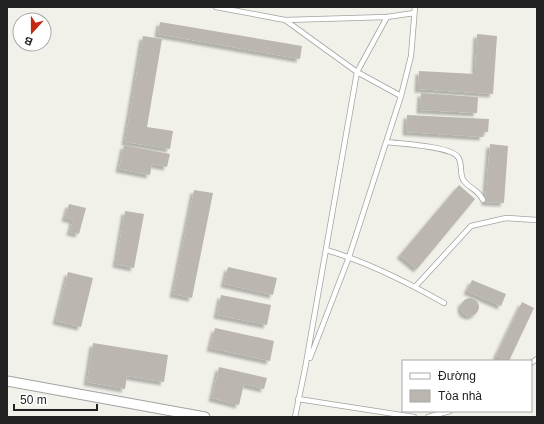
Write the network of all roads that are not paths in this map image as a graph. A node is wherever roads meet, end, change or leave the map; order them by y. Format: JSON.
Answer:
{"nodes":[{"id":1,"x":216,"y":7,"type":"edge"},
{"id":2,"x":415,"y":7,"type":"edge"},
{"id":3,"x":414,"y":13,"type":"junction"},
{"id":4,"x":387,"y":17,"type":"junction"},
{"id":5,"x":285,"y":20,"type":"junction"},
{"id":6,"x":357,"y":72,"type":"junction"},
{"id":7,"x":401,"y":96,"type":"junction"},
{"id":8,"x":387,"y":142,"type":"junction"},
{"id":9,"x":483,"y":200,"type":"dead end"},
{"id":10,"x":537,"y":220,"type":"edge"},
{"id":11,"x":326,"y":250,"type":"junction"},
{"id":12,"x":349,"y":257,"type":"junction"},
{"id":13,"x":415,"y":287,"type":"junction"},
{"id":14,"x":444,"y":303,"type":"dead end"},
{"id":15,"x":305,"y":369,"type":"junction"},
{"id":16,"x":7,"y":381,"type":"edge"},
{"id":17,"x":298,"y":399,"type":"junction"},
{"id":18,"x":446,"y":412,"type":"edge"},
{"id":19,"x":206,"y":417,"type":"edge"},
{"id":20,"x":295,"y":417,"type":"edge"},
{"id":21,"x":414,"y":417,"type":"edge"},
{"id":22,"x":428,"y":417,"type":"edge"}],
"edges":[{"from":1,"to":5,"type":"lane"},
{"from":2,"to":3,"type":"lane"},
{"from":3,"to":4,"type":"lane"},
{"from":3,"to":7,"type":"lane"},
{"from":4,"to":5,"type":"lane"},
{"from":4,"to":6,"type":"lane"},
{"from":5,"to":6,"type":"lane"},
{"from":6,"to":7,"type":"lane"},
{"from":6,"to":11,"type":"lane"},
{"from":7,"to":8,"type":"lane"},
{"from":8,"to":9,"type":"lane"},
{"from":8,"to":12,"type":"lane"},
{"from":10,"to":13,"type":"lane"},
{"from":11,"to":12,"type":"lane"},
{"from":11,"to":15,"type":"lane"},
{"from":12,"to":13,"type":"lane"},
{"from":12,"to":15,"type":"lane"},
{"from":13,"to":14,"type":"lane"},
{"from":15,"to":17,"type":"lane"},
{"from":16,"to":19,"type":"street"},
{"from":17,"to":20,"type":"lane"},
{"from":17,"to":21,"type":"lane"},
{"from":18,"to":22,"type":"lane"}]}
